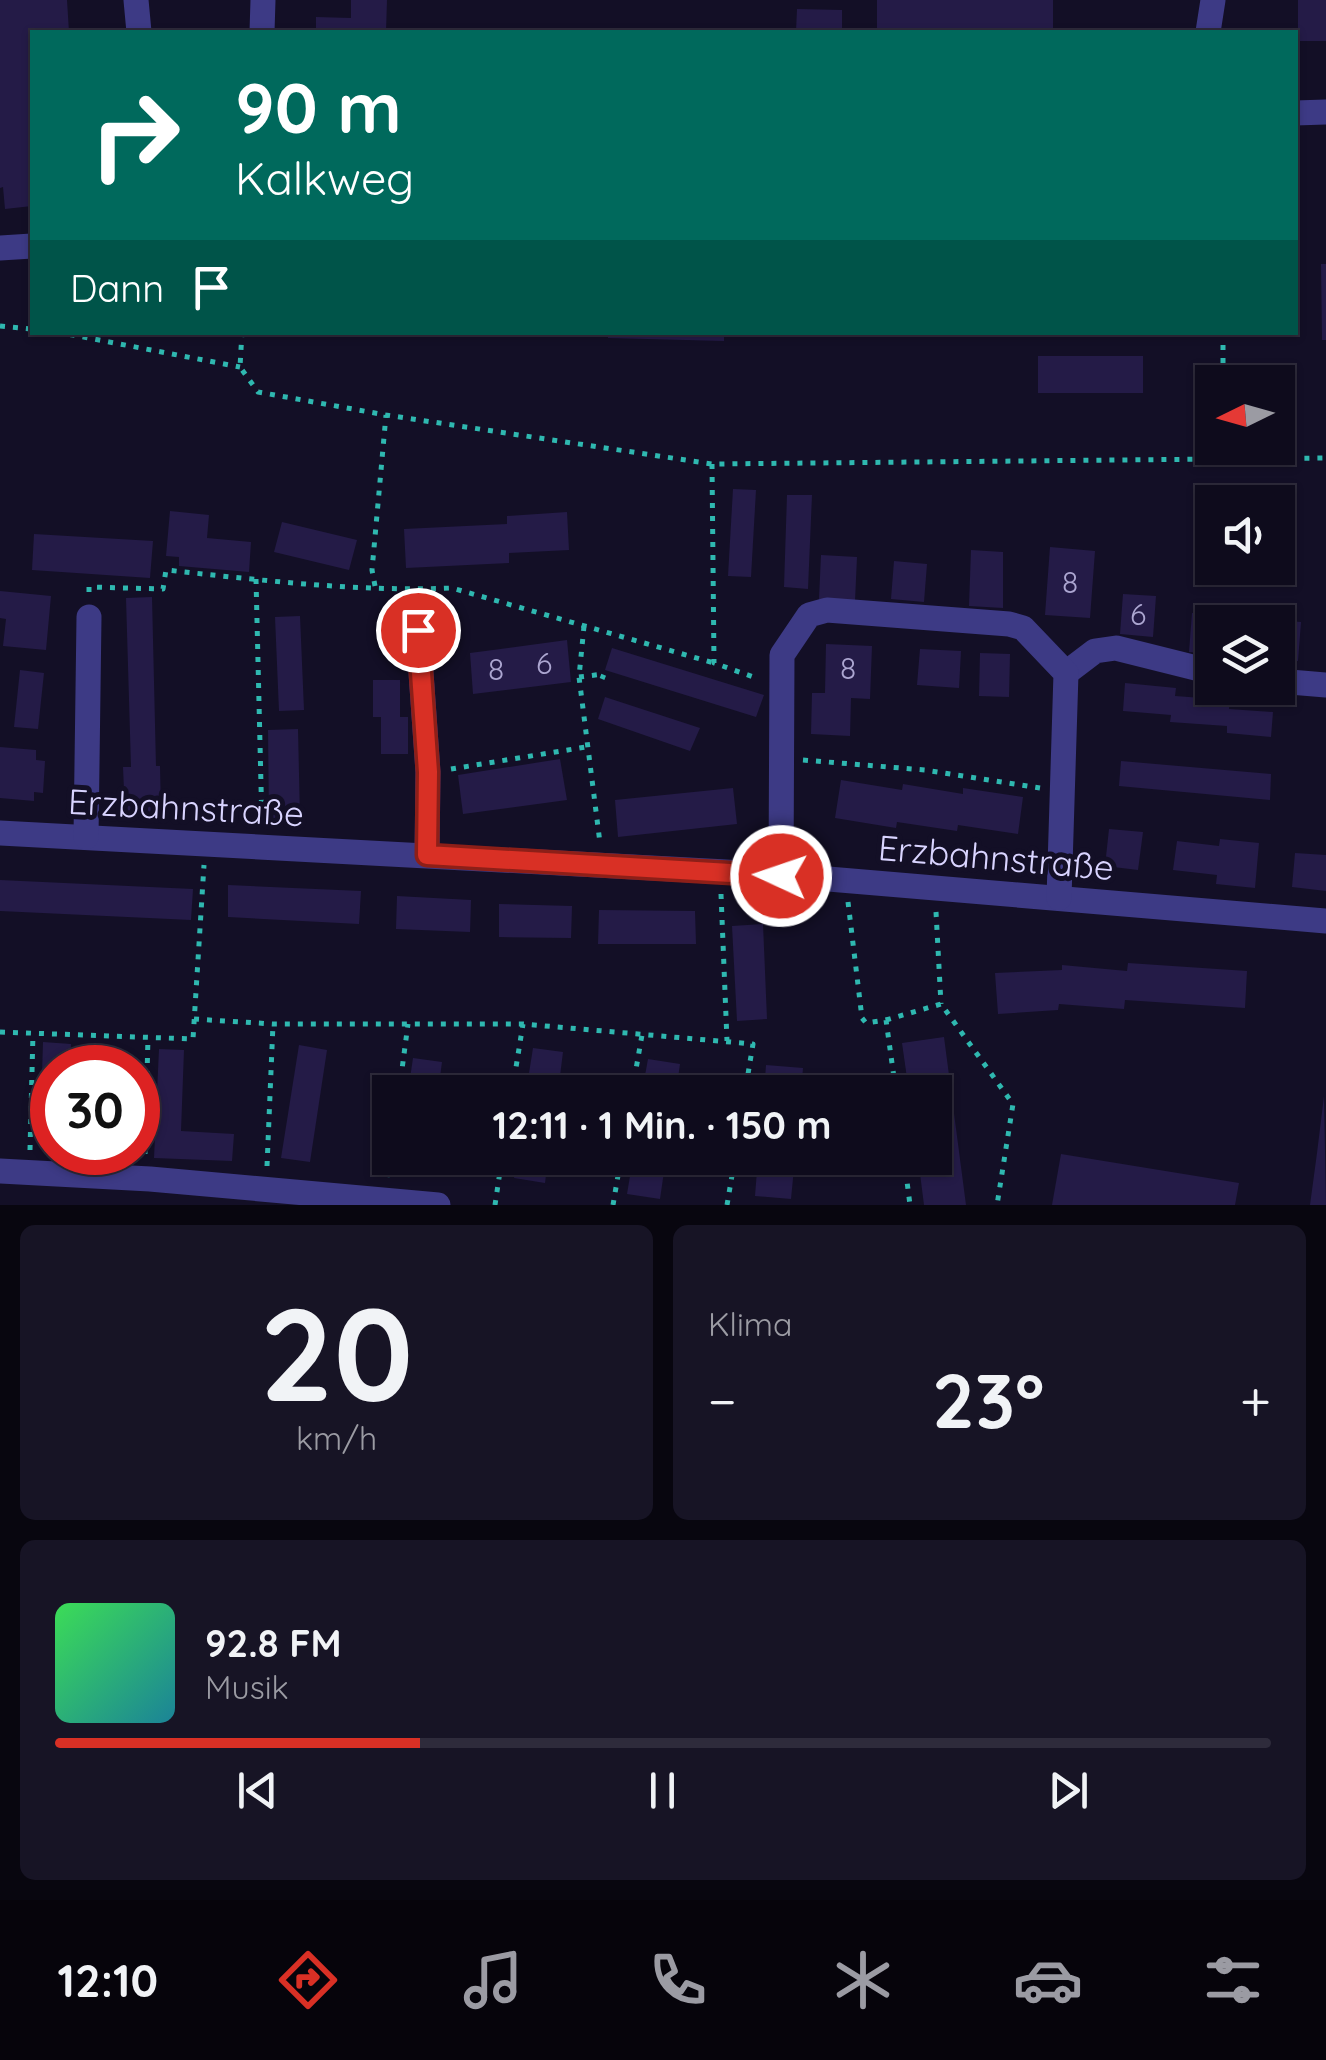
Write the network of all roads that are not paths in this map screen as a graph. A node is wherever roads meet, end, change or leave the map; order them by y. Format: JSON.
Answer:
{"nodes":[{"id":1,"x":136,"y":0,"type":"edge"},
{"id":2,"x":262,"y":0,"type":"edge"},
{"id":3,"x":1213,"y":0,"type":"edge"},
{"id":4,"x":138,"y":30,"type":"edge"},
{"id":5,"x":262,"y":30,"type":"edge"},
{"id":6,"x":1208,"y":30,"type":"edge"},
{"id":7,"x":1326,"y":112,"type":"edge"},
{"id":8,"x":1298,"y":113,"type":"edge"},
{"id":9,"x":30,"y":246,"type":"edge"},
{"id":10,"x":0,"y":248,"type":"edge"},
{"id":11,"x":89,"y":617,"type":"road end"},
{"id":12,"x":418,"y":630,"type":"dead end"},
{"id":13,"x":1195,"y":668,"type":"edge"},
{"id":14,"x":1066,"y":673,"type":"junction"},
{"id":15,"x":1295,"y":682,"type":"edge"},
{"id":16,"x":1326,"y":685,"type":"edge"},
{"id":17,"x":0,"y":833,"type":"edge"},
{"id":18,"x":86,"y":837,"type":"junction"},
{"id":19,"x":427,"y":855,"type":"junction"},
{"id":20,"x":781,"y":876,"type":"junction"},
{"id":21,"x":1059,"y":898,"type":"junction"},
{"id":22,"x":1326,"y":922,"type":"edge"},
{"id":23,"x":0,"y":1171,"type":"edge"},
{"id":24,"x":438,"y":1205,"type":"edge"}],
"edges":[{"from":1,"to":4,"type":"street"},
{"from":2,"to":5,"type":"street"},
{"from":3,"to":6,"type":"street"},
{"from":7,"to":8,"type":"street"},
{"from":9,"to":10,"type":"street"},
{"from":11,"to":18,"type":"street"},
{"from":12,"to":19,"type":"street"},
{"from":13,"to":14,"type":"street"},
{"from":14,"to":20,"type":"street"},
{"from":14,"to":21,"type":"street"},
{"from":15,"to":16,"type":"street"},
{"from":17,"to":18,"type":"street","name":"Erzbahnstraße"},
{"from":18,"to":19,"type":"street","name":"Erzbahnstraße"},
{"from":19,"to":20,"type":"street","name":"Erzbahnstraße"},
{"from":20,"to":21,"type":"street","name":"Erzbahnstraße"},
{"from":21,"to":22,"type":"street","name":"Erzbahnstraße"},
{"from":23,"to":24,"type":"street"}]}
